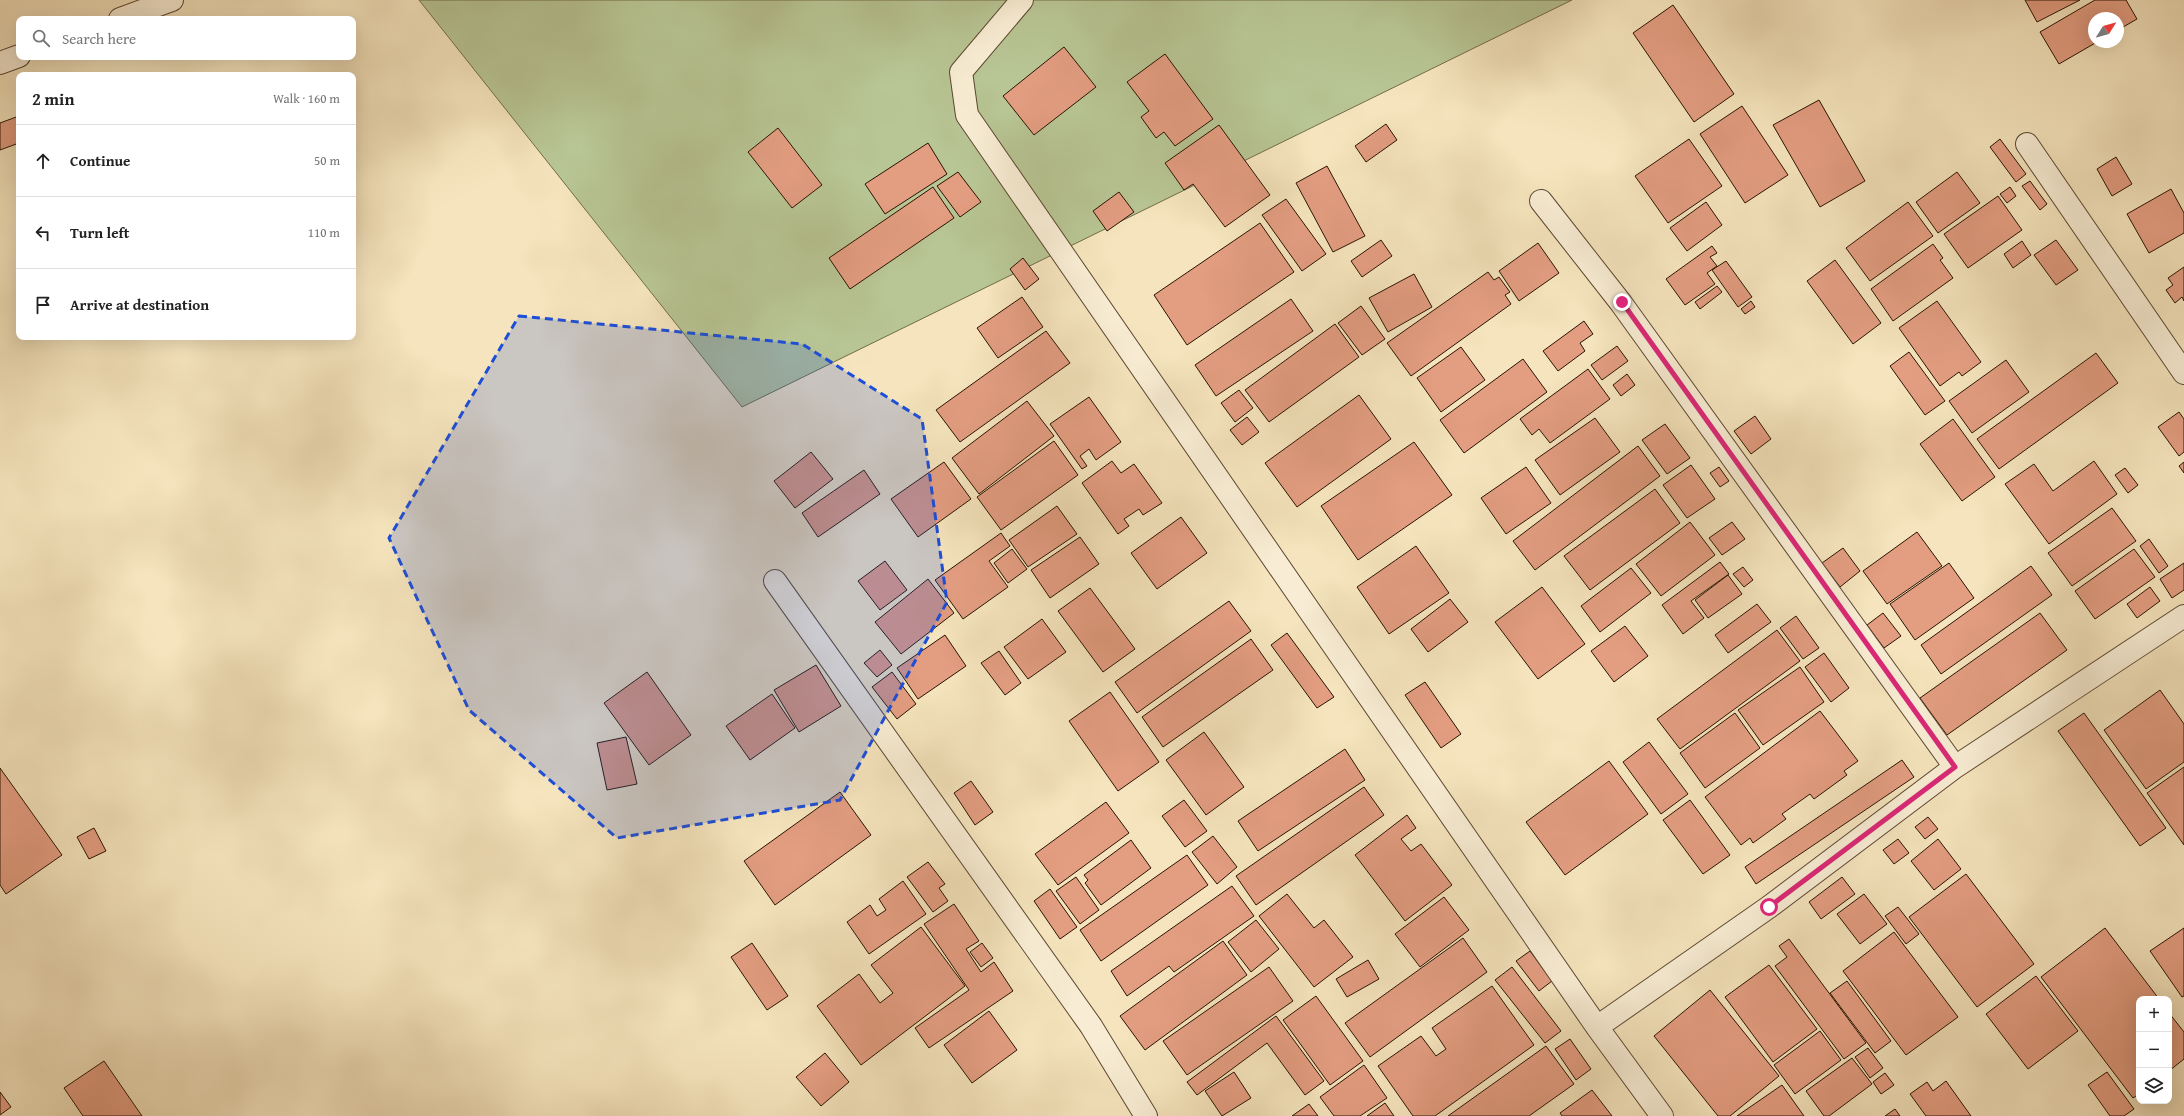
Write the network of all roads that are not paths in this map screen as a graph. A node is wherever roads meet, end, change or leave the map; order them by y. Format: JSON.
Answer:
{"nodes":[{"id":1,"x":172,"y":0,"type":"edge"},
{"id":2,"x":1022,"y":0,"type":"edge"},
{"id":3,"x":128,"y":16,"type":"edge"},
{"id":4,"x":16,"y":57,"type":"edge"},
{"id":5,"x":0,"y":63,"type":"edge"},
{"id":6,"x":2027,"y":144,"type":"dead end"},
{"id":7,"x":1541,"y":201,"type":"dead end"},
{"id":8,"x":2184,"y":373,"type":"edge"},
{"id":9,"x":775,"y":581,"type":"dead end"},
{"id":10,"x":2184,"y":616,"type":"edge"},
{"id":11,"x":1955,"y":767,"type":"junction"},
{"id":12,"x":1597,"y":1028,"type":"junction"},
{"id":13,"x":1146,"y":1116,"type":"edge"},
{"id":14,"x":1662,"y":1116,"type":"edge"}],
"edges":[{"from":1,"to":3,"type":"street"},
{"from":2,"to":12,"type":"street"},
{"from":4,"to":5,"type":"street"},
{"from":6,"to":8,"type":"street"},
{"from":7,"to":11,"type":"street"},
{"from":9,"to":13,"type":"street"},
{"from":10,"to":11,"type":"street"},
{"from":11,"to":12,"type":"street"},
{"from":12,"to":14,"type":"street"}]}
